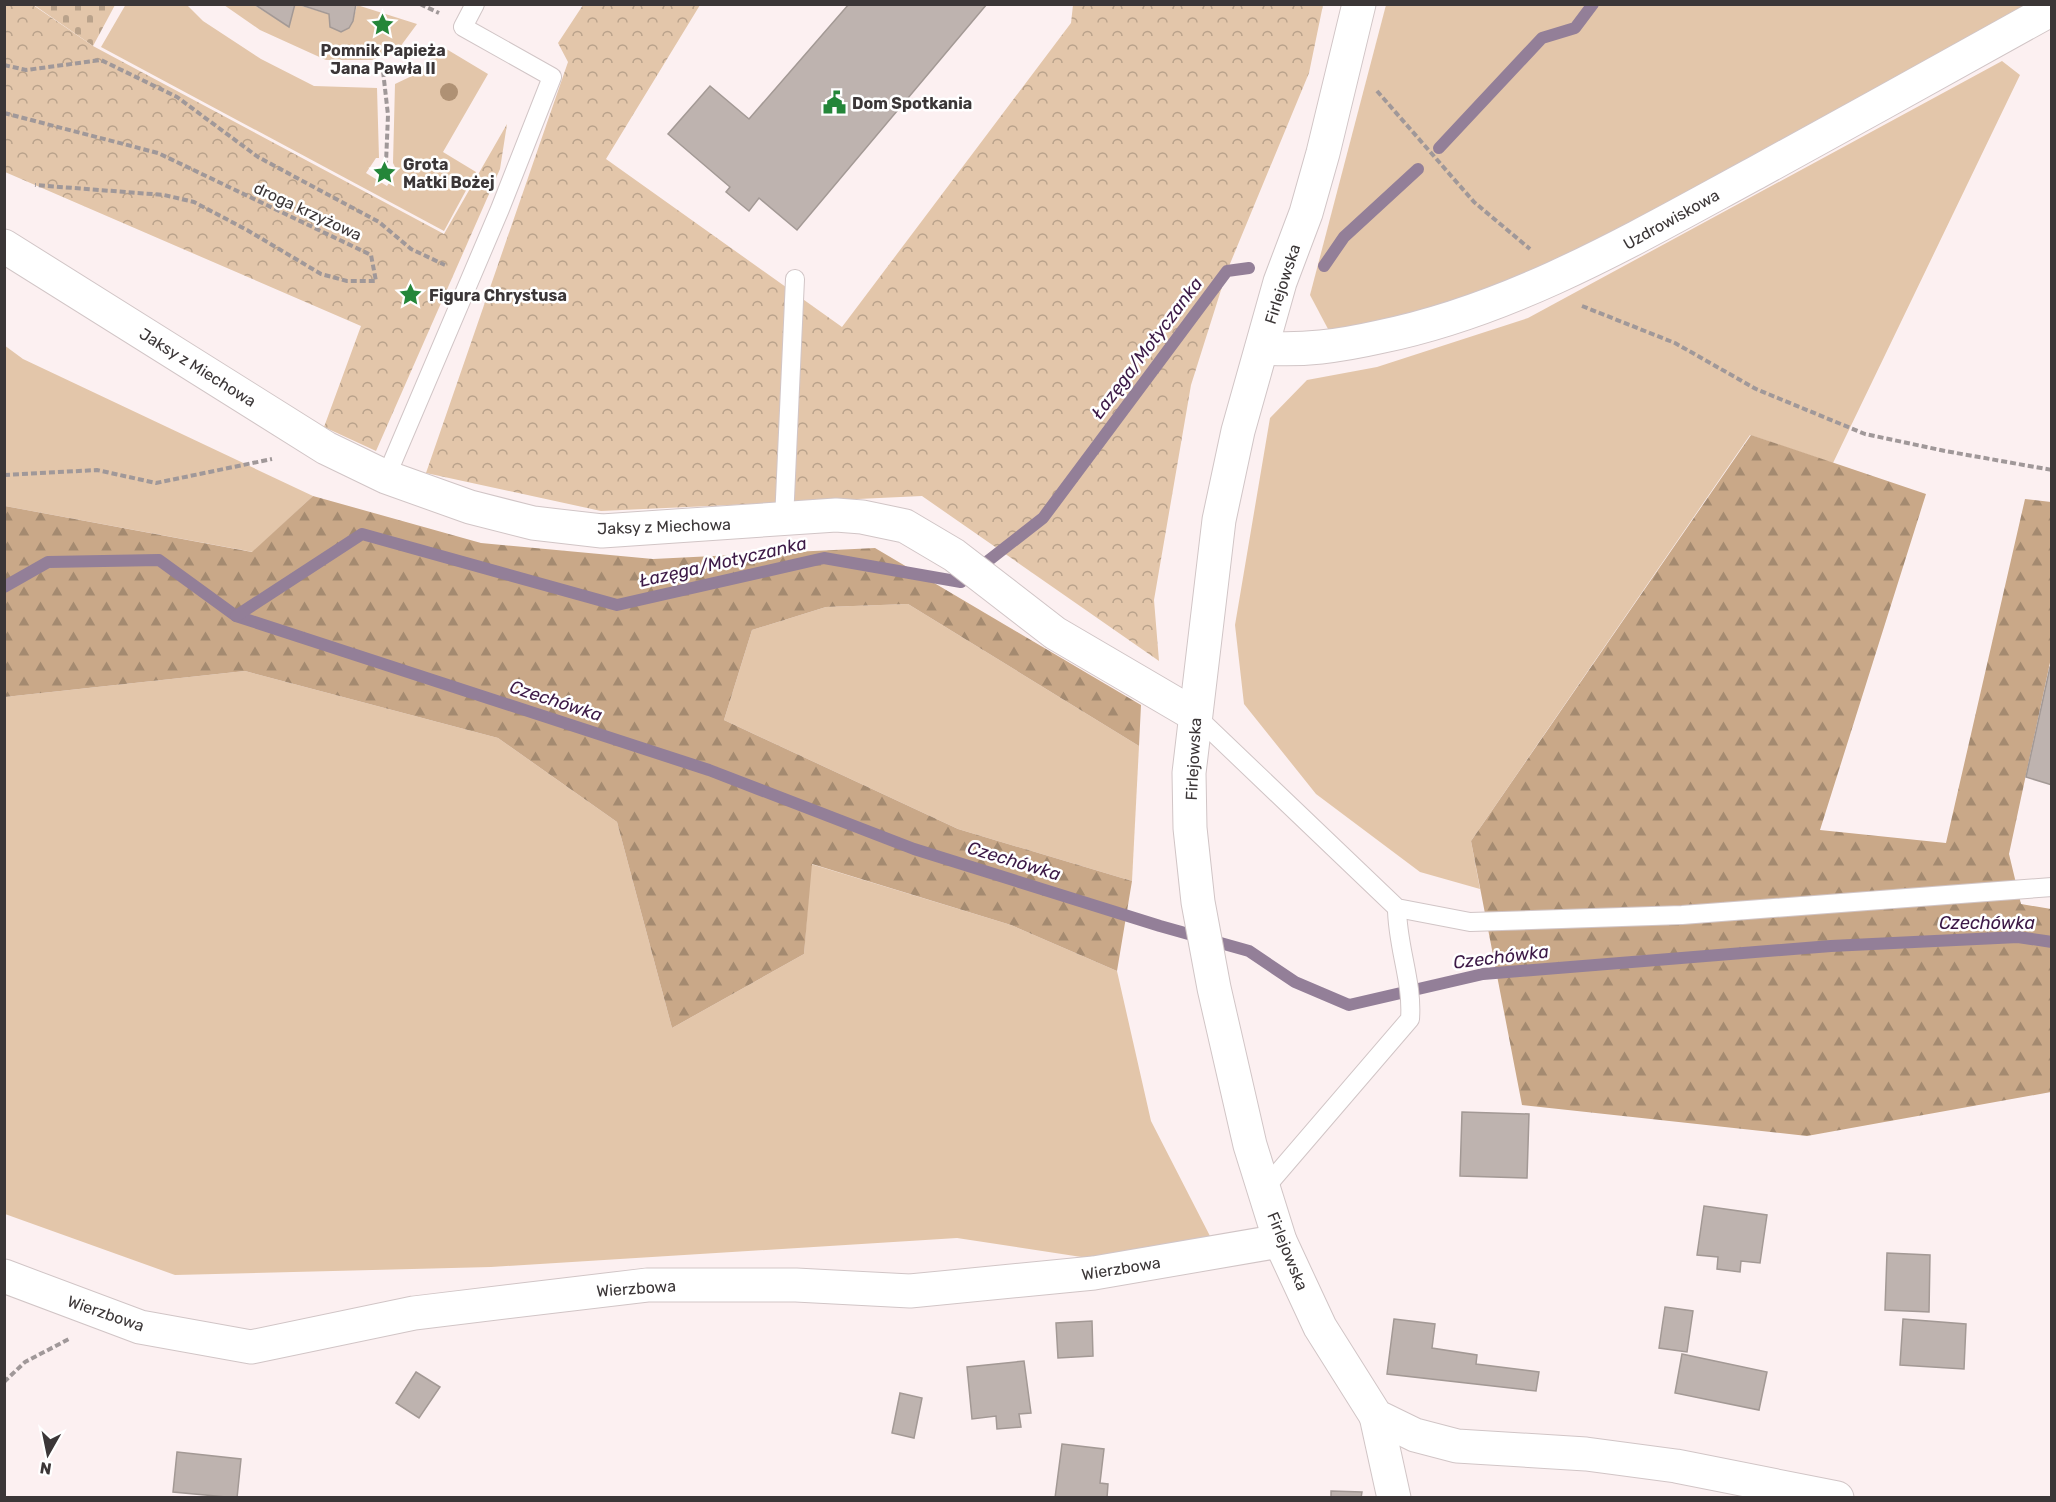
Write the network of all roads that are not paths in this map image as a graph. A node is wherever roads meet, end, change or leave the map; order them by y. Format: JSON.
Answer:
{"nodes":[{"id":1,"x":475,"y":4,"type":"edge"},
{"id":2,"x":1359,"y":4,"type":"edge"},
{"id":3,"x":2052,"y":9,"type":"edge"},
{"id":4,"x":4,"y":246,"type":"edge"},
{"id":5,"x":795,"y":279,"type":"dead end"},
{"id":6,"x":1263,"y":348,"type":"junction"},
{"id":7,"x":386,"y":477,"type":"junction"},
{"id":8,"x":784,"y":520,"type":"junction"},
{"id":9,"x":1195,"y":715,"type":"junction"},
{"id":10,"x":2052,"y":887,"type":"edge"},
{"id":11,"x":1397,"y":908,"type":"junction"},
{"id":12,"x":1264,"y":1188,"type":"junction"},
{"id":13,"x":1280,"y":1241,"type":"junction"},
{"id":14,"x":4,"y":1276,"type":"edge"},
{"id":15,"x":1376,"y":1416,"type":"junction"},
{"id":16,"x":1394,"y":1497,"type":"edge"},
{"id":17,"x":1837,"y":1497,"type":"edge"}],
"edges":[{"from":1,"to":7,"type":"lane"},
{"from":2,"to":6,"type":"street","name":"Firlejowska"},
{"from":3,"to":6,"type":"street","name":"Uzdrowiskowa"},
{"from":4,"to":7,"type":"street","name":"Jaksy z Miechowa"},
{"from":5,"to":8,"type":"lane"},
{"from":6,"to":9,"type":"street","name":"Firlejowska"},
{"from":7,"to":8,"type":"street","name":"Jaksy z Miechowa"},
{"from":8,"to":9,"type":"street","name":"Jaksy z Miechowa"},
{"from":9,"to":11,"type":"lane"},
{"from":9,"to":12,"type":"street","name":"Firlejowska"},
{"from":10,"to":11,"type":"lane"},
{"from":11,"to":12,"type":"lane"},
{"from":12,"to":13,"type":"street","name":"Firlejowska"},
{"from":13,"to":14,"type":"street","name":"Wierzbowa"},
{"from":13,"to":15,"type":"street","name":"Firlejowska"},
{"from":15,"to":16,"type":"street","name":"Firlejowska"},
{"from":15,"to":17,"type":"street"}]}
